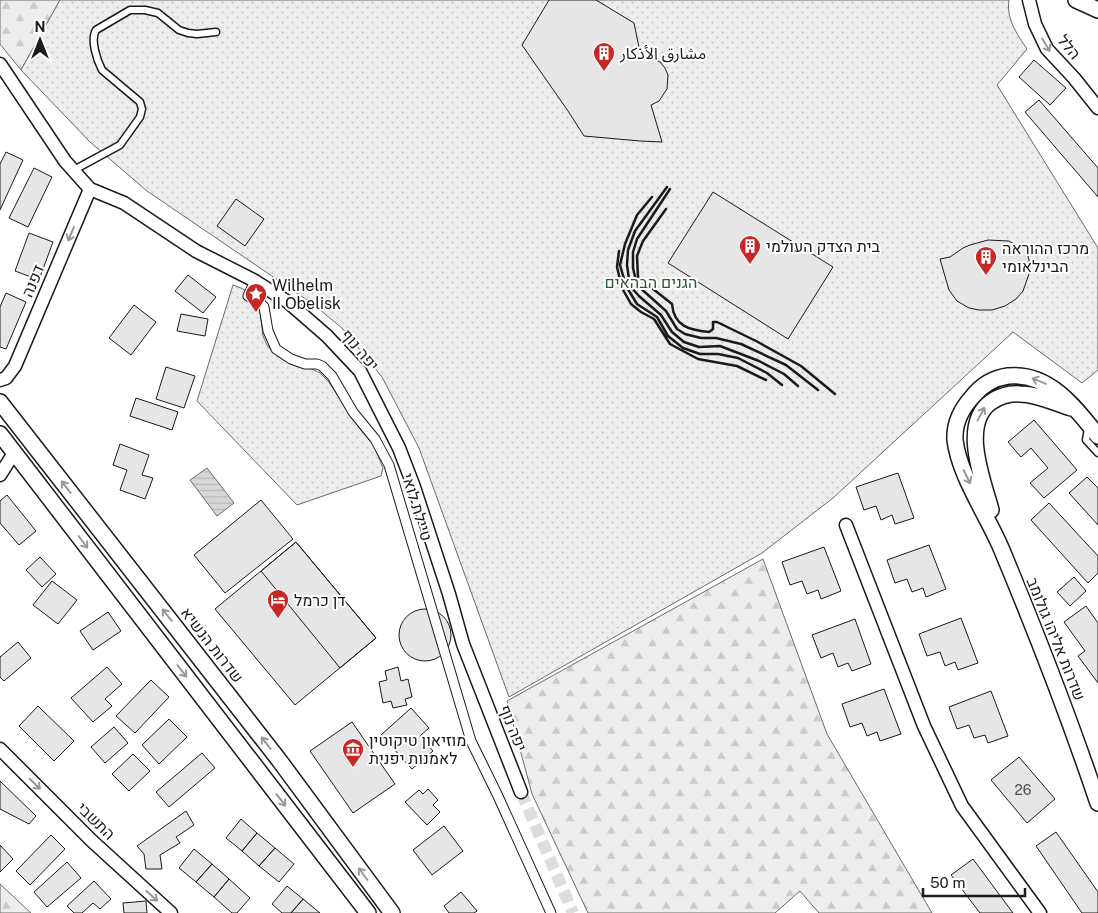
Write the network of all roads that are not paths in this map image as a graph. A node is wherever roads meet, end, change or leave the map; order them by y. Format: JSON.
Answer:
{"nodes":[{"id":1,"x":1029,"y":0,"type":"edge"},
{"id":2,"x":1076,"y":0,"type":"edge"},
{"id":3,"x":1098,"y":10,"type":"edge"},
{"id":4,"x":216,"y":32,"type":"dead end"},
{"id":5,"x":0,"y":64,"type":"edge"},
{"id":6,"x":1098,"y":108,"type":"edge"},
{"id":7,"x":74,"y":170,"type":"junction"},
{"id":8,"x":90,"y":189,"type":"junction"},
{"id":9,"x":254,"y":281,"type":"junction"},
{"id":10,"x":0,"y":380,"type":"edge"},
{"id":11,"x":0,"y":402,"type":"edge"},
{"id":12,"x":1088,"y":424,"type":"junction"},
{"id":13,"x":0,"y":434,"type":"edge"},
{"id":14,"x":1098,"y":436,"type":"edge"},
{"id":15,"x":14,"y":452,"type":"junction"},
{"id":16,"x":1098,"y":454,"type":"edge"},
{"id":17,"x":0,"y":475,"type":"edge"},
{"id":18,"x":846,"y":525,"type":"dead end"},
{"id":19,"x":0,"y":749,"type":"edge"},
{"id":20,"x":521,"y":792,"type":"tunnel mouth"},
{"id":21,"x":1098,"y":803,"type":"edge"},
{"id":22,"x":171,"y":913,"type":"edge"},
{"id":23,"x":368,"y":913,"type":"edge"},
{"id":24,"x":392,"y":913,"type":"edge"},
{"id":25,"x":551,"y":913,"type":"edge"},
{"id":26,"x":1040,"y":913,"type":"edge"}],
"edges":[{"from":1,"to":6,"type":"street","name":"הלל","one_way":true},
{"from":2,"to":3,"type":"street"},
{"from":4,"to":7,"type":"lane"},
{"from":5,"to":7,"type":"street","name":"יפה נוף"},
{"from":7,"to":8,"type":"street","name":"יפה נוף"},
{"from":8,"to":9,"type":"street","name":"יפה נוף"},
{"from":8,"to":10,"type":"street","name":"דפנה","one_way":true},
{"from":9,"to":20,"type":"street","name":"יפה נוף"},
{"from":9,"to":25,"type":"street","name":"טיילת לואי"},
{"from":24,"to":11,"type":"street","name":"שדרות הנשיא","one_way":true},
{"from":12,"to":14,"type":"street","name":"שדרות אליהו גולומב"},
{"from":12,"to":16,"type":"lane"},
{"from":12,"to":21,"type":"street","name":"שדרות אליהו גולומב"},
{"from":13,"to":15,"type":"street"},
{"from":15,"to":17,"type":"street"},
{"from":15,"to":23,"type":"street","one_way":true},
{"from":18,"to":26,"type":"street"},
{"from":19,"to":22,"type":"street","name":"התשבי","one_way":true}]}
